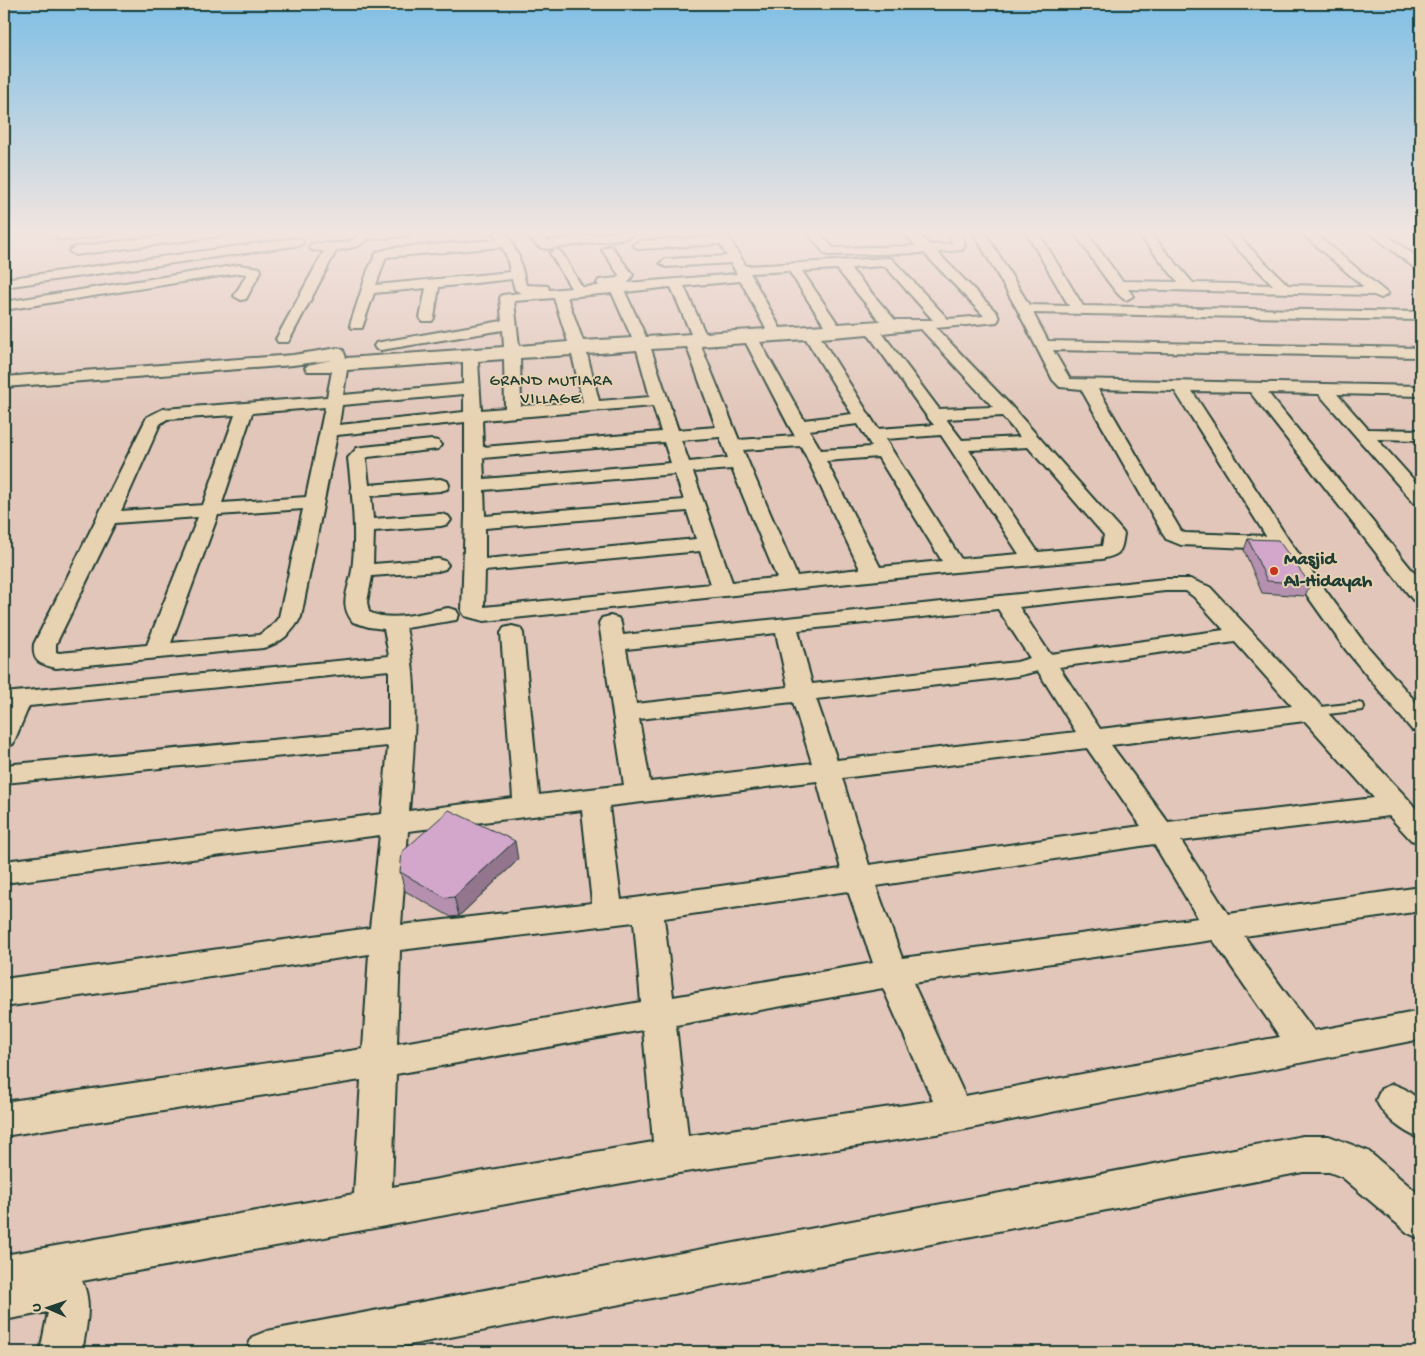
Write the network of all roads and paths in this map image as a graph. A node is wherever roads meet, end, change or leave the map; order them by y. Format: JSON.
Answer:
{"nodes":[{"id":1,"x":75,"y":295,"type":"edge"},
{"id":2,"x":306,"y":295,"type":"edge"},
{"id":3,"x":365,"y":295,"type":"edge"},
{"id":4,"x":431,"y":295,"type":"edge"},
{"id":5,"x":535,"y":295,"type":"edge"},
{"id":6,"x":560,"y":295,"type":"edge"},
{"id":7,"x":620,"y":295,"type":"edge"},
{"id":8,"x":680,"y":295,"type":"edge"},
{"id":9,"x":756,"y":295,"type":"edge"},
{"id":10,"x":811,"y":295,"type":"edge"},
{"id":11,"x":867,"y":295,"type":"edge"},
{"id":12,"x":919,"y":295,"type":"edge"},
{"id":13,"x":972,"y":295,"type":"edge"},
{"id":14,"x":1016,"y":295,"type":"edge"},
{"id":15,"x":1070,"y":295,"type":"edge"},
{"id":16,"x":1125,"y":295,"type":"edge"},
{"id":17,"x":1384,"y":295,"type":"edge"},
{"id":18,"x":4,"y":306,"type":"edge"},
{"id":19,"x":1024,"y":309,"type":"junction"},
{"id":20,"x":1079,"y":310,"type":"junction"},
{"id":21,"x":1138,"y":311,"type":"junction"},
{"id":22,"x":1414,"y":316,"type":"edge"},
{"id":23,"x":427,"y":318,"type":"dead end"},
{"id":24,"x":944,"y":323,"type":"junction"},
{"id":25,"x":357,"y":324,"type":"dead end"},
{"id":26,"x":510,"y":324,"type":"junction"},
{"id":27,"x":922,"y":324,"type":"junction"},
{"id":28,"x":893,"y":326,"type":"junction"},
{"id":29,"x":834,"y":330,"type":"junction"},
{"id":30,"x":872,"y":330,"type":"junction"},
{"id":31,"x":776,"y":333,"type":"junction"},
{"id":32,"x":811,"y":334,"type":"junction"},
{"id":33,"x":750,"y":337,"type":"junction"},
{"id":34,"x":283,"y":339,"type":"dead end"},
{"id":35,"x":697,"y":340,"type":"junction"},
{"id":36,"x":642,"y":343,"type":"junction"},
{"id":37,"x":1043,"y":345,"type":"junction"},
{"id":38,"x":577,"y":348,"type":"junction"},
{"id":39,"x":511,"y":352,"type":"junction"},
{"id":40,"x":1421,"y":352,"type":"edge"},
{"id":41,"x":470,"y":357,"type":"junction"},
{"id":42,"x":339,"y":361,"type":"junction"},
{"id":43,"x":293,"y":365,"type":"junction"},
{"id":44,"x":4,"y":382,"type":"edge"},
{"id":45,"x":1087,"y":385,"type":"junction"},
{"id":46,"x":1181,"y":387,"type":"junction"},
{"id":47,"x":472,"y":388,"type":"junction"},
{"id":48,"x":1256,"y":389,"type":"junction"},
{"id":49,"x":4,"y":390,"type":"edge"},
{"id":50,"x":1324,"y":390,"type":"junction"},
{"id":51,"x":1421,"y":392,"type":"edge"},
{"id":52,"x":334,"y":401,"type":"junction"},
{"id":53,"x":659,"y":401,"type":"junction"},
{"id":54,"x":592,"y":406,"type":"junction"},
{"id":55,"x":245,"y":409,"type":"junction"},
{"id":56,"x":1006,"y":411,"type":"junction"},
{"id":57,"x":513,"y":412,"type":"junction"},
{"id":58,"x":934,"y":414,"type":"junction"},
{"id":59,"x":474,"y":416,"type":"junction"},
{"id":60,"x":863,"y":418,"type":"junction"},
{"id":61,"x":945,"y":430,"type":"junction"},
{"id":62,"x":329,"y":431,"type":"junction"},
{"id":63,"x":802,"y":433,"type":"junction"},
{"id":64,"x":874,"y":434,"type":"junction"},
{"id":65,"x":1364,"y":434,"type":"junction"},
{"id":66,"x":671,"y":435,"type":"junction"},
{"id":67,"x":1421,"y":435,"type":"edge"},
{"id":68,"x":1031,"y":442,"type":"junction"},
{"id":69,"x":432,"y":445,"type":"dead end"},
{"id":70,"x":957,"y":445,"type":"junction"},
{"id":71,"x":733,"y":446,"type":"junction"},
{"id":72,"x":884,"y":451,"type":"junction"},
{"id":73,"x":476,"y":453,"type":"junction"},
{"id":74,"x":815,"y":456,"type":"junction"},
{"id":75,"x":682,"y":467,"type":"junction"},
{"id":76,"x":440,"y":485,"type":"dead end"},
{"id":77,"x":475,"y":485,"type":"junction"},
{"id":78,"x":360,"y":491,"type":"junction"},
{"id":79,"x":1421,"y":499,"type":"edge"},
{"id":80,"x":314,"y":502,"type":"junction"},
{"id":81,"x":694,"y":505,"type":"junction"},
{"id":82,"x":210,"y":511,"type":"junction"},
{"id":83,"x":108,"y":518,"type":"junction"},
{"id":84,"x":441,"y":520,"type":"dead end"},
{"id":85,"x":477,"y":523,"type":"junction"},
{"id":86,"x":364,"y":526,"type":"junction"},
{"id":87,"x":707,"y":544,"type":"junction"},
{"id":88,"x":1281,"y":544,"type":"junction"},
{"id":89,"x":1032,"y":558,"type":"junction"},
{"id":90,"x":438,"y":565,"type":"dead end"},
{"id":91,"x":475,"y":566,"type":"junction"},
{"id":92,"x":955,"y":566,"type":"junction"},
{"id":93,"x":362,"y":571,"type":"junction"},
{"id":94,"x":873,"y":574,"type":"junction"},
{"id":95,"x":790,"y":584,"type":"junction"},
{"id":96,"x":724,"y":590,"type":"junction"},
{"id":97,"x":1421,"y":595,"type":"edge"},
{"id":98,"x":1004,"y":601,"type":"junction"},
{"id":99,"x":448,"y":615,"type":"dead end"},
{"id":100,"x":394,"y":622,"type":"junction"},
{"id":101,"x":785,"y":625,"type":"junction"},
{"id":102,"x":512,"y":633,"type":"dead end"},
{"id":103,"x":1241,"y":634,"type":"junction"},
{"id":104,"x":157,"y":649,"type":"junction"},
{"id":105,"x":401,"y":662,"type":"junction"},
{"id":106,"x":1044,"y":662,"type":"junction"},
{"id":107,"x":802,"y":694,"type":"junction"},
{"id":108,"x":12,"y":700,"type":"edge"},
{"id":109,"x":1358,"y":707,"type":"dead end"},
{"id":110,"x":1310,"y":712,"type":"junction"},
{"id":111,"x":625,"y":713,"type":"junction"},
{"id":112,"x":1421,"y":724,"type":"edge"},
{"id":113,"x":402,"y":736,"type":"junction"},
{"id":114,"x":4,"y":738,"type":"edge"},
{"id":115,"x":1094,"y":738,"type":"junction"},
{"id":116,"x":826,"y":770,"type":"junction"},
{"id":117,"x":4,"y":774,"type":"edge"},
{"id":118,"x":639,"y":794,"type":"junction"},
{"id":119,"x":594,"y":798,"type":"junction"},
{"id":120,"x":1397,"y":805,"type":"junction"},
{"id":121,"x":527,"y":808,"type":"junction"},
{"id":122,"x":394,"y":824,"type":"junction"},
{"id":123,"x":1161,"y":833,"type":"junction"},
{"id":124,"x":1421,"y":834,"type":"edge"},
{"id":125,"x":4,"y":872,"type":"edge"},
{"id":126,"x":858,"y":878,"type":"junction"},
{"id":127,"x":1421,"y":898,"type":"edge"},
{"id":128,"x":648,"y":909,"type":"junction"},
{"id":129,"x":608,"y":915,"type":"junction"},
{"id":130,"x":1220,"y":927,"type":"junction"},
{"id":131,"x":384,"y":939,"type":"junction"},
{"id":132,"x":892,"y":973,"type":"junction"},
{"id":133,"x":4,"y":993,"type":"edge"},
{"id":134,"x":659,"y":1012,"type":"junction"},
{"id":135,"x":1421,"y":1025,"type":"edge"},
{"id":136,"x":1307,"y":1048,"type":"junction"},
{"id":137,"x":379,"y":1062,"type":"junction"},
{"id":138,"x":1393,"y":1100,"type":"dead end"},
{"id":139,"x":956,"y":1114,"type":"junction"},
{"id":140,"x":4,"y":1119,"type":"edge"},
{"id":141,"x":1421,"y":1122,"type":"edge"},
{"id":142,"x":672,"y":1156,"type":"junction"},
{"id":143,"x":372,"y":1210,"type":"junction"},
{"id":144,"x":1421,"y":1220,"type":"edge"},
{"id":145,"x":4,"y":1275,"type":"edge"},
{"id":146,"x":4,"y":1300,"type":"edge"},
{"id":147,"x":61,"y":1352,"type":"edge"},
{"id":148,"x":266,"y":1352,"type":"edge"}],
"edges":[{"from":1,"to":18,"type":"street"},
{"from":2,"to":34,"type":"street"},
{"from":3,"to":25,"type":"street"},
{"from":4,"to":23,"type":"street"},
{"from":5,"to":26,"type":"street"},
{"from":6,"to":38,"type":"street"},
{"from":7,"to":36,"type":"street"},
{"from":8,"to":35,"type":"street"},
{"from":9,"to":31,"type":"street"},
{"from":10,"to":29,"type":"street"},
{"from":11,"to":28,"type":"street"},
{"from":12,"to":24,"type":"street"},
{"from":13,"to":24,"type":"street"},
{"from":14,"to":19,"type":"street"},
{"from":15,"to":20,"type":"street"},
{"from":16,"to":21,"type":"street"},
{"from":17,"to":22,"type":"street"},
{"from":19,"to":20,"type":"street"},
{"from":19,"to":37,"type":"street"},
{"from":20,"to":21,"type":"street"},
{"from":21,"to":22,"type":"street"},
{"from":24,"to":27,"type":"street"},
{"from":26,"to":39,"type":"street"},
{"from":26,"to":42,"type":"street"},
{"from":27,"to":28,"type":"street"},
{"from":27,"to":56,"type":"street"},
{"from":28,"to":29,"type":"street"},
{"from":28,"to":30,"type":"street"},
{"from":29,"to":30,"type":"street"},
{"from":29,"to":31,"type":"street"},
{"from":29,"to":32,"type":"street"},
{"from":30,"to":58,"type":"street"},
{"from":31,"to":32,"type":"street"},
{"from":31,"to":33,"type":"street"},
{"from":31,"to":35,"type":"street"},
{"from":32,"to":60,"type":"street"},
{"from":33,"to":35,"type":"street"},
{"from":33,"to":63,"type":"street"},
{"from":35,"to":36,"type":"street"},
{"from":35,"to":71,"type":"street"},
{"from":36,"to":38,"type":"street"},
{"from":36,"to":53,"type":"street"},
{"from":37,"to":40,"type":"street"},
{"from":37,"to":45,"type":"street"},
{"from":38,"to":39,"type":"street"},
{"from":38,"to":54,"type":"street"},
{"from":39,"to":41,"type":"street"},
{"from":39,"to":42,"type":"street"},
{"from":39,"to":57,"type":"street"},
{"from":41,"to":42,"type":"street"},
{"from":41,"to":47,"type":"street"},
{"from":42,"to":43,"type":"street"},
{"from":42,"to":43,"type":"street"},
{"from":42,"to":52,"type":"street"},
{"from":43,"to":44,"type":"street"},
{"from":43,"to":49,"type":"street"},
{"from":45,"to":46,"type":"street"},
{"from":45,"to":88,"type":"street"},
{"from":46,"to":48,"type":"street"},
{"from":46,"to":88,"type":"street"},
{"from":47,"to":52,"type":"street"},
{"from":47,"to":59,"type":"street"},
{"from":48,"to":50,"type":"street"},
{"from":48,"to":97,"type":"street"},
{"from":50,"to":51,"type":"street"},
{"from":50,"to":65,"type":"street"},
{"from":52,"to":55,"type":"street"},
{"from":52,"to":62,"type":"street"},
{"from":53,"to":54,"type":"street"},
{"from":53,"to":66,"type":"street"},
{"from":54,"to":57,"type":"street"},
{"from":55,"to":82,"type":"street"},
{"from":55,"to":83,"type":"street"},
{"from":56,"to":58,"type":"street"},
{"from":56,"to":68,"type":"street"},
{"from":57,"to":59,"type":"street"},
{"from":58,"to":61,"type":"street"},
{"from":59,"to":62,"type":"street"},
{"from":59,"to":73,"type":"street"},
{"from":60,"to":63,"type":"street"},
{"from":60,"to":64,"type":"street"},
{"from":61,"to":64,"type":"street"},
{"from":61,"to":70,"type":"street"},
{"from":62,"to":80,"type":"street"},
{"from":63,"to":71,"type":"street"},
{"from":63,"to":74,"type":"street"},
{"from":64,"to":72,"type":"street"},
{"from":65,"to":67,"type":"street"},
{"from":65,"to":79,"type":"street"},
{"from":66,"to":71,"type":"street"},
{"from":66,"to":73,"type":"street"},
{"from":66,"to":75,"type":"street"},
{"from":68,"to":70,"type":"street"},
{"from":68,"to":89,"type":"street"},
{"from":69,"to":78,"type":"street"},
{"from":70,"to":89,"type":"street"},
{"from":71,"to":75,"type":"street"},
{"from":71,"to":95,"type":"street"},
{"from":72,"to":74,"type":"street"},
{"from":72,"to":92,"type":"street"},
{"from":73,"to":77,"type":"street"},
{"from":74,"to":94,"type":"street"},
{"from":75,"to":77,"type":"street"},
{"from":75,"to":81,"type":"street"},
{"from":76,"to":78,"type":"street"},
{"from":77,"to":85,"type":"street"},
{"from":78,"to":86,"type":"street"},
{"from":80,"to":82,"type":"street"},
{"from":80,"to":104,"type":"street"},
{"from":81,"to":85,"type":"street"},
{"from":81,"to":87,"type":"street"},
{"from":82,"to":83,"type":"street"},
{"from":82,"to":104,"type":"street"},
{"from":83,"to":104,"type":"street"},
{"from":84,"to":86,"type":"street"},
{"from":85,"to":91,"type":"street"},
{"from":86,"to":93,"type":"street"},
{"from":87,"to":91,"type":"street"},
{"from":87,"to":96,"type":"street"},
{"from":88,"to":112,"type":"street"},
{"from":89,"to":92,"type":"street"},
{"from":90,"to":93,"type":"street"},
{"from":91,"to":96,"type":"street"},
{"from":92,"to":94,"type":"street"},
{"from":93,"to":100,"type":"street"},
{"from":94,"to":95,"type":"street"},
{"from":95,"to":96,"type":"street"},
{"from":98,"to":101,"type":"street"},
{"from":98,"to":103,"type":"street"},
{"from":98,"to":106,"type":"street"},
{"from":99,"to":100,"type":"street"},
{"from":100,"to":105,"type":"street"},
{"from":101,"to":107,"type":"street"},
{"from":101,"to":111,"type":"street"},
{"from":102,"to":121,"type":"street"},
{"from":103,"to":106,"type":"street"},
{"from":103,"to":110,"type":"street"},
{"from":105,"to":108,"type":"street"},
{"from":105,"to":113,"type":"street"},
{"from":106,"to":107,"type":"street"},
{"from":106,"to":115,"type":"street"},
{"from":107,"to":111,"type":"street"},
{"from":107,"to":116,"type":"street"},
{"from":108,"to":114,"type":"street"},
{"from":109,"to":110,"type":"lane"},
{"from":110,"to":115,"type":"street"},
{"from":110,"to":120,"type":"street"},
{"from":111,"to":118,"type":"street"},
{"from":113,"to":117,"type":"street"},
{"from":113,"to":122,"type":"street"},
{"from":115,"to":116,"type":"street"},
{"from":115,"to":123,"type":"street"},
{"from":116,"to":118,"type":"street"},
{"from":116,"to":126,"type":"street"},
{"from":118,"to":119,"type":"street"},
{"from":119,"to":121,"type":"street"},
{"from":119,"to":129,"type":"street"},
{"from":120,"to":123,"type":"street"},
{"from":120,"to":124,"type":"street"},
{"from":121,"to":122,"type":"street"},
{"from":122,"to":125,"type":"street"},
{"from":122,"to":131,"type":"street"},
{"from":123,"to":126,"type":"street"},
{"from":123,"to":130,"type":"street"},
{"from":126,"to":128,"type":"street"},
{"from":126,"to":132,"type":"street"},
{"from":127,"to":130,"type":"street"},
{"from":128,"to":129,"type":"street"},
{"from":128,"to":134,"type":"street"},
{"from":129,"to":131,"type":"street"},
{"from":130,"to":132,"type":"street"},
{"from":130,"to":136,"type":"street"},
{"from":131,"to":133,"type":"street"},
{"from":131,"to":137,"type":"street"},
{"from":132,"to":134,"type":"street"},
{"from":132,"to":139,"type":"street"},
{"from":134,"to":137,"type":"street"},
{"from":134,"to":142,"type":"street"},
{"from":135,"to":136,"type":"street"},
{"from":136,"to":139,"type":"street"},
{"from":137,"to":140,"type":"street"},
{"from":137,"to":143,"type":"street"},
{"from":138,"to":141,"type":"street"},
{"from":139,"to":142,"type":"street"},
{"from":142,"to":143,"type":"street"},
{"from":143,"to":145,"type":"street"},
{"from":144,"to":148,"type":"street"},
{"from":146,"to":147,"type":"street"}]}
